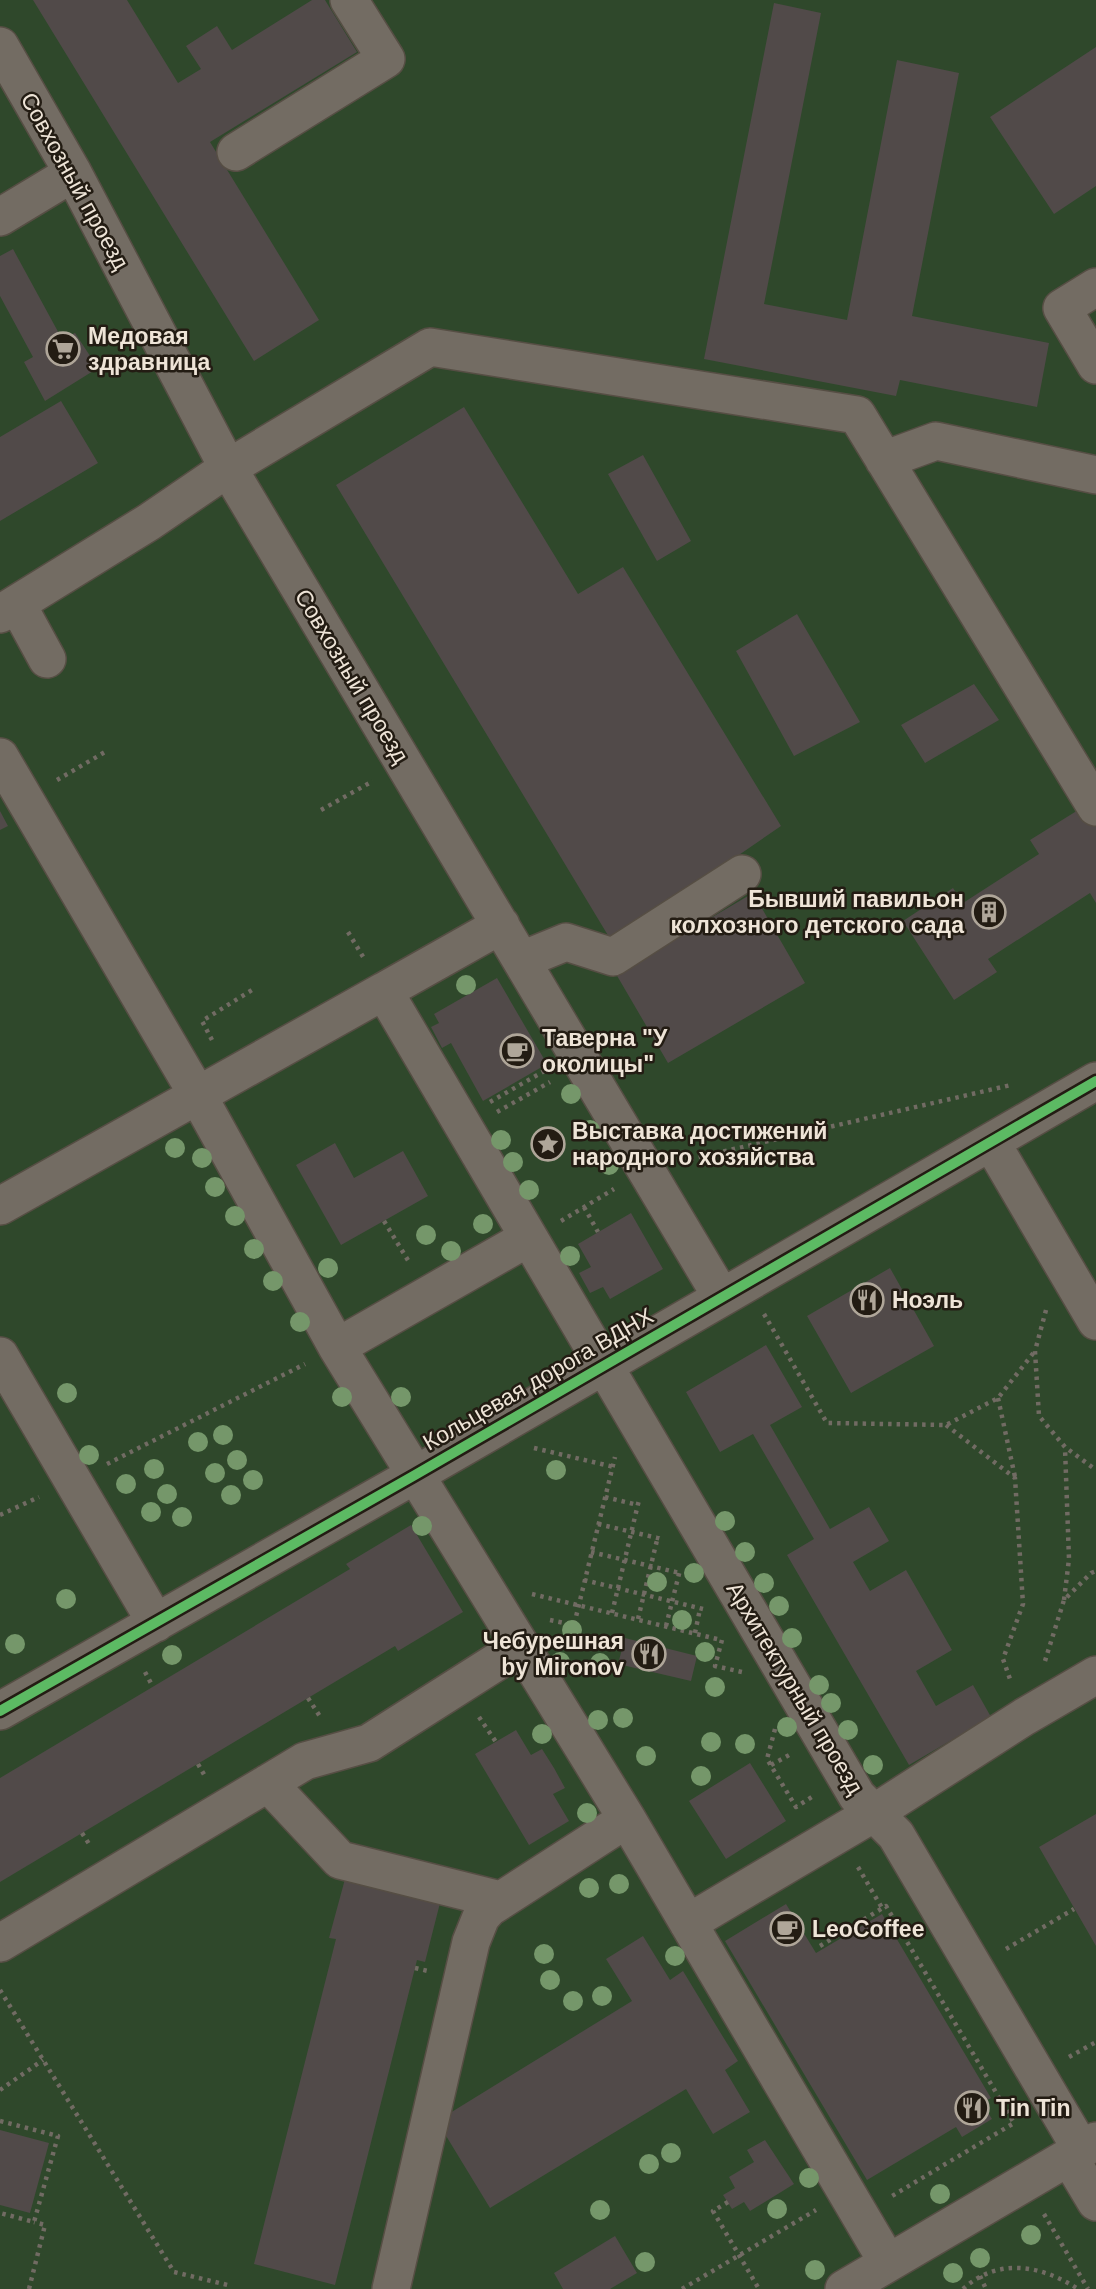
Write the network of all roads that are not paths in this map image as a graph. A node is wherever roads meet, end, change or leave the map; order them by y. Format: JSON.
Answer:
{"nodes":[{"id":1,"x":349,"y":0,"type":"edge"},
{"id":2,"x":0,"y":46,"type":"edge"},
{"id":3,"x":236,"y":152,"type":"dead end"},
{"id":4,"x":73,"y":173,"type":"junction"},
{"id":5,"x":0,"y":217,"type":"edge"},
{"id":6,"x":1096,"y":287,"type":"edge"},
{"id":7,"x":1096,"y":365,"type":"edge"},
{"id":8,"x":884,"y":460,"type":"junction"},
{"id":9,"x":228,"y":468,"type":"junction"},
{"id":10,"x":1096,"y":475,"type":"edge"},
{"id":11,"x":8,"y":609,"type":"edge"},
{"id":12,"x":47,"y":659,"type":"dead end"},
{"id":13,"x":0,"y":757,"type":"edge"},
{"id":14,"x":1096,"y":807,"type":"edge"},
{"id":15,"x":742,"y":874,"type":"dead end"},
{"id":16,"x":500,"y":925,"type":"junction"},
{"id":17,"x":522,"y":960,"type":"junction"},
{"id":18,"x":384,"y":991,"type":"junction"},
{"id":19,"x":1096,"y":1081,"type":"edge"},
{"id":20,"x":197,"y":1094,"type":"junction"},
{"id":21,"x":991,"y":1142,"type":"junction"},
{"id":22,"x":0,"y":1206,"type":"edge"},
{"id":23,"x":529,"y":1239,"type":"junction"},
{"id":24,"x":721,"y":1296,"type":"junction"},
{"id":25,"x":1096,"y":1321,"type":"edge"},
{"id":26,"x":337,"y":1348,"type":"junction"},
{"id":27,"x":0,"y":1356,"type":"edge"},
{"id":28,"x":603,"y":1364,"type":"junction"},
{"id":29,"x":415,"y":1475,"type":"junction"},
{"id":30,"x":156,"y":1623,"type":"junction"},
{"id":31,"x":520,"y":1647,"type":"junction"},
{"id":32,"x":1096,"y":1675,"type":"edge"},
{"id":33,"x":0,"y":1711,"type":"edge"},
{"id":34,"x":268,"y":1783,"type":"junction"},
{"id":35,"x":874,"y":1813,"type":"junction"},
{"id":36,"x":626,"y":1819,"type":"junction"},
{"id":37,"x":500,"y":1900,"type":"junction"},
{"id":38,"x":688,"y":1923,"type":"junction"},
{"id":39,"x":0,"y":1943,"type":"edge"},
{"id":40,"x":1082,"y":2149,"type":"edge"},
{"id":41,"x":1096,"y":2202,"type":"edge"},
{"id":42,"x":888,"y":2263,"type":"junction"},
{"id":43,"x":391,"y":2289,"type":"edge"},
{"id":44,"x":844,"y":2289,"type":"edge"}],
"edges":[{"from":1,"to":3,"type":"street"},
{"from":2,"to":4,"type":"street","name":"Совхозный проезд"},
{"from":4,"to":5,"type":"street"},
{"from":4,"to":9,"type":"street","name":"Совхозный проезд"},
{"from":6,"to":7,"type":"street"},
{"from":8,"to":9,"type":"street"},
{"from":8,"to":10,"type":"street"},
{"from":8,"to":14,"type":"street"},
{"from":9,"to":11,"type":"street"},
{"from":9,"to":16,"type":"street","name":"Совхозный проезд"},
{"from":11,"to":12,"type":"street"},
{"from":13,"to":20,"type":"street"},
{"from":15,"to":17,"type":"street"},
{"from":16,"to":17,"type":"street","name":"Совхозный проезд"},
{"from":16,"to":18,"type":"street"},
{"from":17,"to":24,"type":"street","name":"Совхозный проезд"},
{"from":18,"to":20,"type":"street"},
{"from":18,"to":23,"type":"street","name":"Архитектурный проезд"},
{"from":19,"to":21,"type":"street","name":"Кольцевая дорога ВДНХ"},
{"from":20,"to":22,"type":"street"},
{"from":20,"to":26,"type":"street"},
{"from":21,"to":24,"type":"street","name":"Кольцевая дорога ВДНХ"},
{"from":21,"to":25,"type":"street"},
{"from":23,"to":26,"type":"street"},
{"from":23,"to":28,"type":"street","name":"Архитектурный проезд"},
{"from":24,"to":28,"type":"street","name":"Кольцевая дорога ВДНХ"},
{"from":26,"to":29,"type":"street"},
{"from":27,"to":30,"type":"street"},
{"from":28,"to":29,"type":"street","name":"Кольцевая дорога ВДНХ"},
{"from":28,"to":35,"type":"street","name":"Архитектурный проезд"},
{"from":29,"to":30,"type":"street","name":"Кольцевая дорога ВДНХ"},
{"from":29,"to":31,"type":"street"},
{"from":30,"to":33,"type":"street","name":"Кольцевая дорога ВДНХ"},
{"from":31,"to":34,"type":"street"},
{"from":31,"to":36,"type":"street"},
{"from":32,"to":35,"type":"street"},
{"from":34,"to":37,"type":"street"},
{"from":34,"to":39,"type":"street"},
{"from":35,"to":38,"type":"street"},
{"from":35,"to":40,"type":"street","name":"Архитектурный проезд"},
{"from":36,"to":37,"type":"street"},
{"from":36,"to":38,"type":"street"},
{"from":37,"to":43,"type":"street"},
{"from":38,"to":42,"type":"street"},
{"from":40,"to":41,"type":"street","name":"Архитектурный проезд"},
{"from":40,"to":42,"type":"street"},
{"from":42,"to":44,"type":"street"}]}
